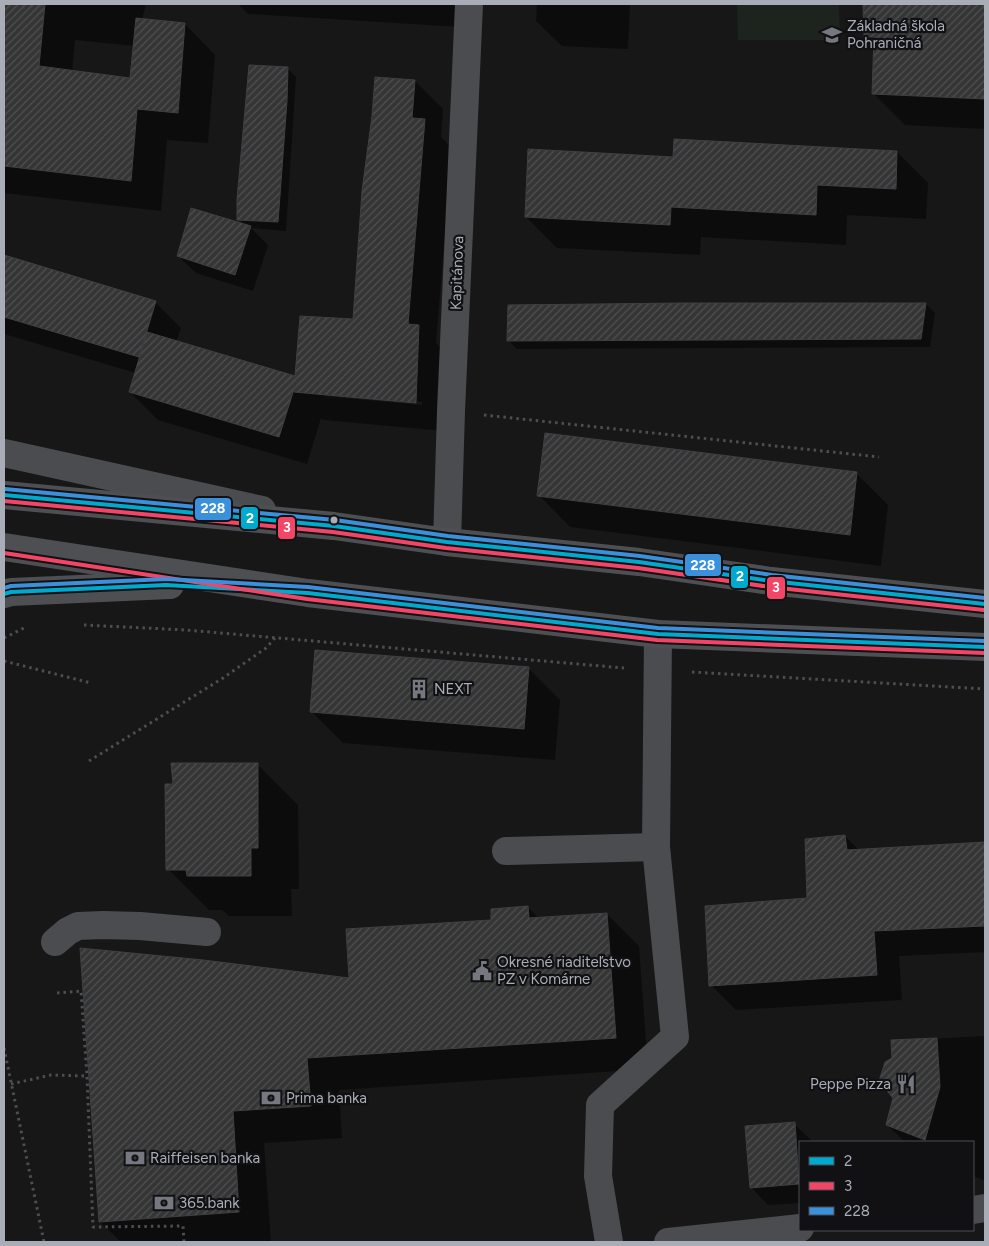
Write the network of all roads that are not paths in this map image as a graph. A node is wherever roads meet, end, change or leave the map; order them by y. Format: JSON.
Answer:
{"nodes":[{"id":1,"x":469,"y":4,"type":"edge"},
{"id":2,"x":4,"y":454,"type":"edge"},
{"id":3,"x":4,"y":495,"type":"edge"},
{"id":4,"x":334,"y":526,"type":"junction"},
{"id":5,"x":447,"y":542,"type":"junction"},
{"id":6,"x":4,"y":548,"type":"edge"},
{"id":7,"x":308,"y":593,"type":"junction"},
{"id":8,"x":4,"y":594,"type":"edge"},
{"id":9,"x":985,"y":604,"type":"edge"},
{"id":10,"x":658,"y":634,"type":"junction"},
{"id":11,"x":985,"y":647,"type":"edge"},
{"id":12,"x":656,"y":848,"type":"junction"},
{"id":13,"x":506,"y":851,"type":"dead end"},
{"id":14,"x":208,"y":932,"type":"dead end"},
{"id":15,"x":55,"y":942,"type":"dead end"},
{"id":16,"x":799,"y":1228,"type":"edge"},
{"id":17,"x":610,"y":1242,"type":"edge"},
{"id":18,"x":668,"y":1242,"type":"edge"}],
"edges":[{"from":1,"to":5,"type":"street","name":"Kapitánova"},
{"from":2,"to":4,"type":"street"},
{"from":3,"to":4,"type":"main road"},
{"from":4,"to":5,"type":"main road"},
{"from":5,"to":9,"type":"main road"},
{"from":6,"to":7,"type":"main road"},
{"from":7,"to":8,"type":"main road"},
{"from":7,"to":10,"type":"main road"},
{"from":10,"to":11,"type":"main road"},
{"from":10,"to":12,"type":"street"},
{"from":12,"to":13,"type":"street"},
{"from":12,"to":17,"type":"street"},
{"from":14,"to":15,"type":"street"},
{"from":16,"to":18,"type":"street"}]}
